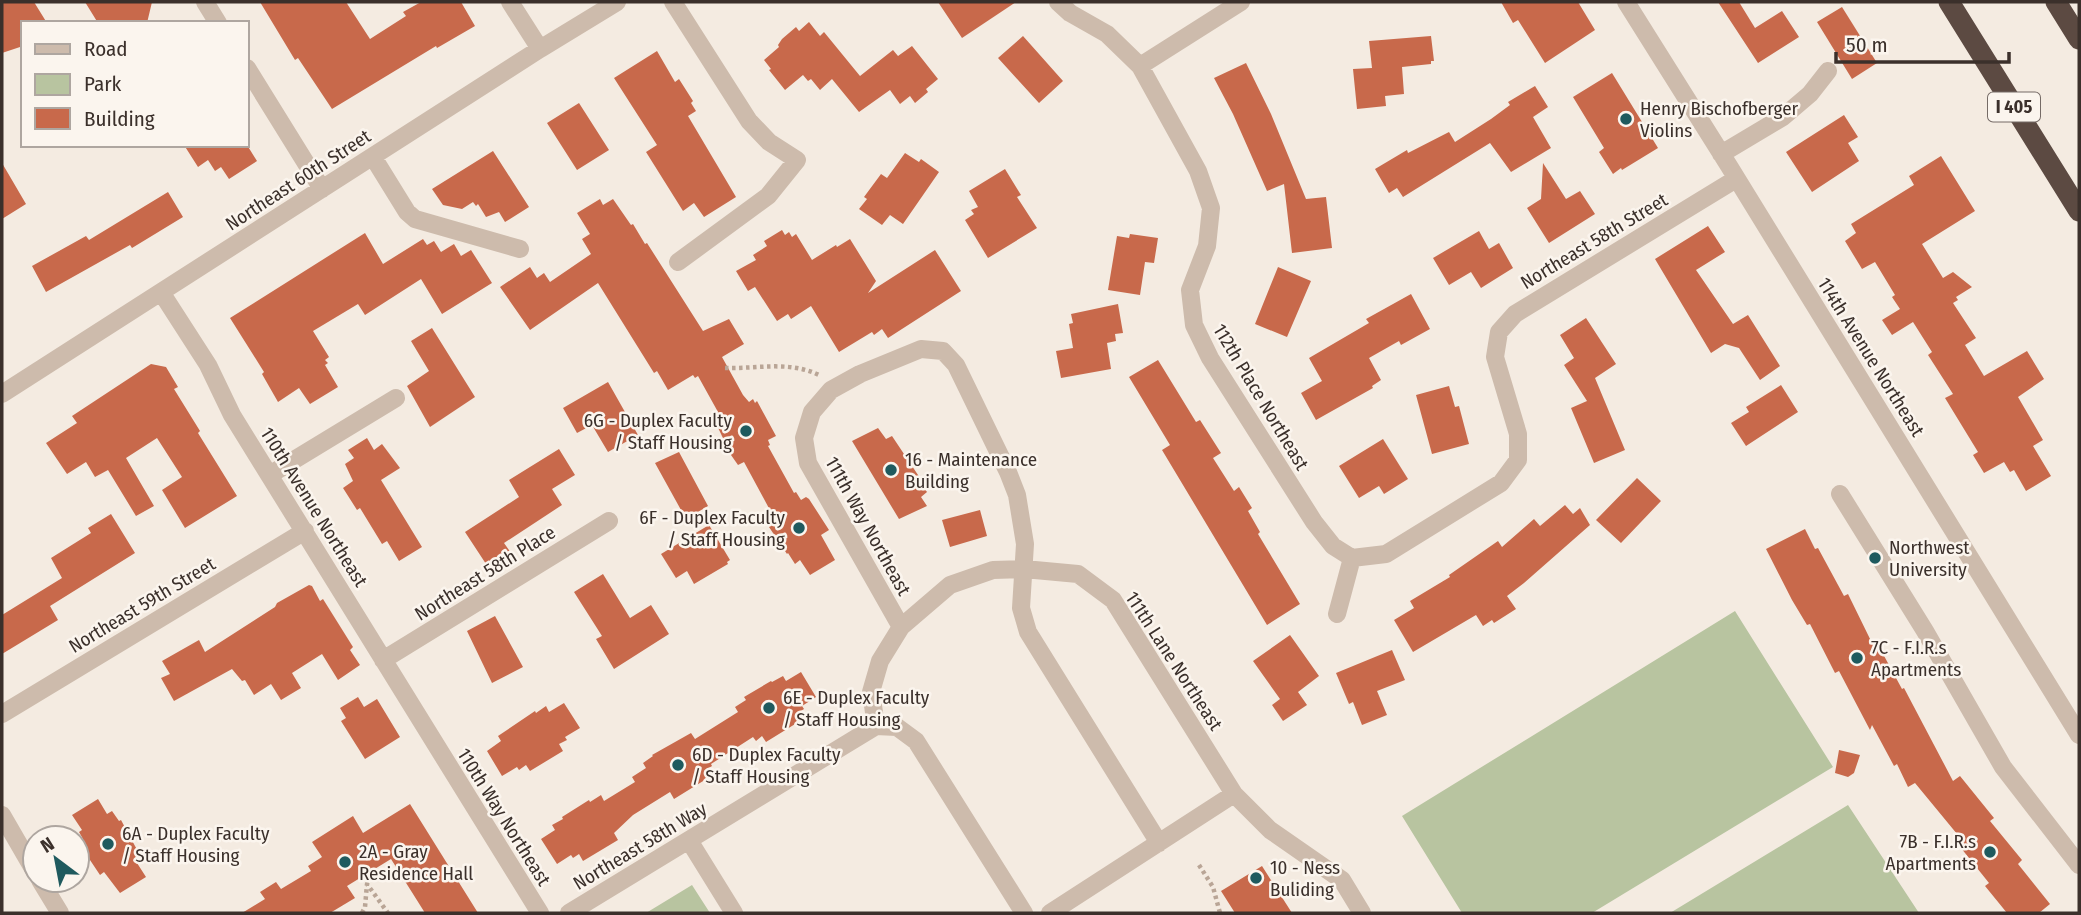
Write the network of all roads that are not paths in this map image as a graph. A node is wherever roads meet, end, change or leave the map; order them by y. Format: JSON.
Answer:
{"nodes":[{"id":1,"x":205,"y":2,"type":"edge"},
{"id":2,"x":510,"y":2,"type":"edge"},
{"id":3,"x":617,"y":2,"type":"edge"},
{"id":4,"x":673,"y":2,"type":"edge"},
{"id":5,"x":1058,"y":2,"type":"edge"},
{"id":6,"x":1241,"y":2,"type":"edge"},
{"id":7,"x":1626,"y":2,"type":"edge"},
{"id":8,"x":1949,"y":2,"type":"edge"},
{"id":9,"x":2056,"y":2,"type":"edge"},
{"id":10,"x":217,"y":21,"type":"edge"},
{"id":11,"x":2079,"y":38,"type":"edge"},
{"id":12,"x":540,"y":49,"type":"junction"},
{"id":13,"x":1140,"y":66,"type":"junction"},
{"id":14,"x":248,"y":70,"type":"edge"},
{"id":15,"x":1828,"y":71,"type":"dead end"},
{"id":16,"x":1721,"y":153,"type":"junction"},
{"id":17,"x":373,"y":157,"type":"junction"},
{"id":18,"x":1736,"y":179,"type":"junction"},
{"id":19,"x":322,"y":189,"type":"junction"},
{"id":20,"x":2079,"y":211,"type":"edge"},
{"id":21,"x":520,"y":248,"type":"dead end"},
{"id":22,"x":678,"y":262,"type":"dead end"},
{"id":23,"x":161,"y":292,"type":"junction"},
{"id":24,"x":2,"y":394,"type":"edge"},
{"id":25,"x":396,"y":398,"type":"dead end"},
{"id":26,"x":271,"y":474,"type":"junction"},
{"id":27,"x":1840,"y":494,"type":"dead end"},
{"id":28,"x":609,"y":521,"type":"dead end"},
{"id":29,"x":305,"y":531,"type":"junction"},
{"id":30,"x":1352,"y":558,"type":"junction"},
{"id":31,"x":1024,"y":569,"type":"junction"},
{"id":32,"x":1337,"y":614,"type":"dead end"},
{"id":33,"x":901,"y":627,"type":"junction"},
{"id":34,"x":383,"y":660,"type":"junction"},
{"id":35,"x":2,"y":714,"type":"edge"},
{"id":36,"x":876,"y":726,"type":"junction"},
{"id":37,"x":2079,"y":735,"type":"edge"},
{"id":38,"x":433,"y":742,"type":"joint"},
{"id":39,"x":1234,"y":794,"type":"junction"},
{"id":40,"x":2,"y":815,"type":"edge"},
{"id":41,"x":690,"y":842,"type":"junction"},
{"id":42,"x":1159,"y":843,"type":"junction"},
{"id":43,"x":21,"y":848,"type":"edge"},
{"id":44,"x":2079,"y":865,"type":"edge"},
{"id":45,"x":48,"y":894,"type":"edge"},
{"id":46,"x":60,"y":913,"type":"edge"},
{"id":47,"x":540,"y":913,"type":"edge"},
{"id":48,"x":569,"y":913,"type":"edge"},
{"id":49,"x":734,"y":913,"type":"edge"},
{"id":50,"x":1024,"y":913,"type":"edge"},
{"id":51,"x":1050,"y":913,"type":"edge"},
{"id":52,"x":1362,"y":913,"type":"edge"}],
"edges":[{"from":1,"to":10,"type":"street"},
{"from":2,"to":12,"type":"street"},
{"from":3,"to":12,"type":"street","name":"Northeast 60th Street"},
{"from":4,"to":22,"type":"street"},
{"from":5,"to":13,"type":"street","name":"112th Place Northeast"},
{"from":6,"to":13,"type":"street"},
{"from":7,"to":16,"type":"street","name":"114th Avenue Northeast"},
{"from":8,"to":20,"type":"highway","number":"I 405"},
{"from":9,"to":11,"type":"highway"},
{"from":12,"to":17,"type":"street","name":"Northeast 60th Street"},
{"from":13,"to":30,"type":"street","name":"112th Place Northeast"},
{"from":14,"to":19,"type":"street"},
{"from":15,"to":16,"type":"street"},
{"from":16,"to":18,"type":"street","name":"114th Avenue Northeast"},
{"from":17,"to":19,"type":"street","name":"Northeast 60th Street"},
{"from":17,"to":21,"type":"street"},
{"from":18,"to":30,"type":"street","name":"Northeast 58th Street"},
{"from":18,"to":37,"type":"street","name":"114th Avenue Northeast"},
{"from":19,"to":23,"type":"street","name":"Northeast 60th Street"},
{"from":23,"to":24,"type":"street","name":"Northeast 60th Street"},
{"from":23,"to":26,"type":"street","name":"110th Avenue Northeast"},
{"from":25,"to":26,"type":"street"},
{"from":26,"to":29,"type":"street","name":"110th Avenue Northeast"},
{"from":27,"to":44,"type":"street"},
{"from":28,"to":34,"type":"street","name":"Northeast 58th Place"},
{"from":29,"to":34,"type":"street","name":"110th Avenue Northeast"},
{"from":29,"to":35,"type":"street","name":"Northeast 59th Street"},
{"from":30,"to":32,"type":"street"},
{"from":31,"to":33,"type":"street","name":"111th Lane Northeast"},
{"from":31,"to":33,"type":"street","name":"111th Way Northeast"},
{"from":31,"to":39,"type":"street","name":"111th Lane Northeast"},
{"from":31,"to":42,"type":"street","name":"111th Way Northeast"},
{"from":33,"to":36,"type":"street","name":"111th Way Northeast"},
{"from":34,"to":38,"type":"street","name":"110th Avenue Northeast"},
{"from":36,"to":41,"type":"street","name":"Northeast 58th Way"},
{"from":36,"to":50,"type":"street"},
{"from":38,"to":47,"type":"street","name":"110th Way Northeast"},
{"from":39,"to":42,"type":"street"},
{"from":39,"to":52,"type":"street","name":"111th Lane Northeast"},
{"from":40,"to":43,"type":"street"},
{"from":41,"to":48,"type":"street","name":"Northeast 58th Way"},
{"from":41,"to":49,"type":"street"},
{"from":42,"to":51,"type":"street"},
{"from":45,"to":46,"type":"street"}]}
